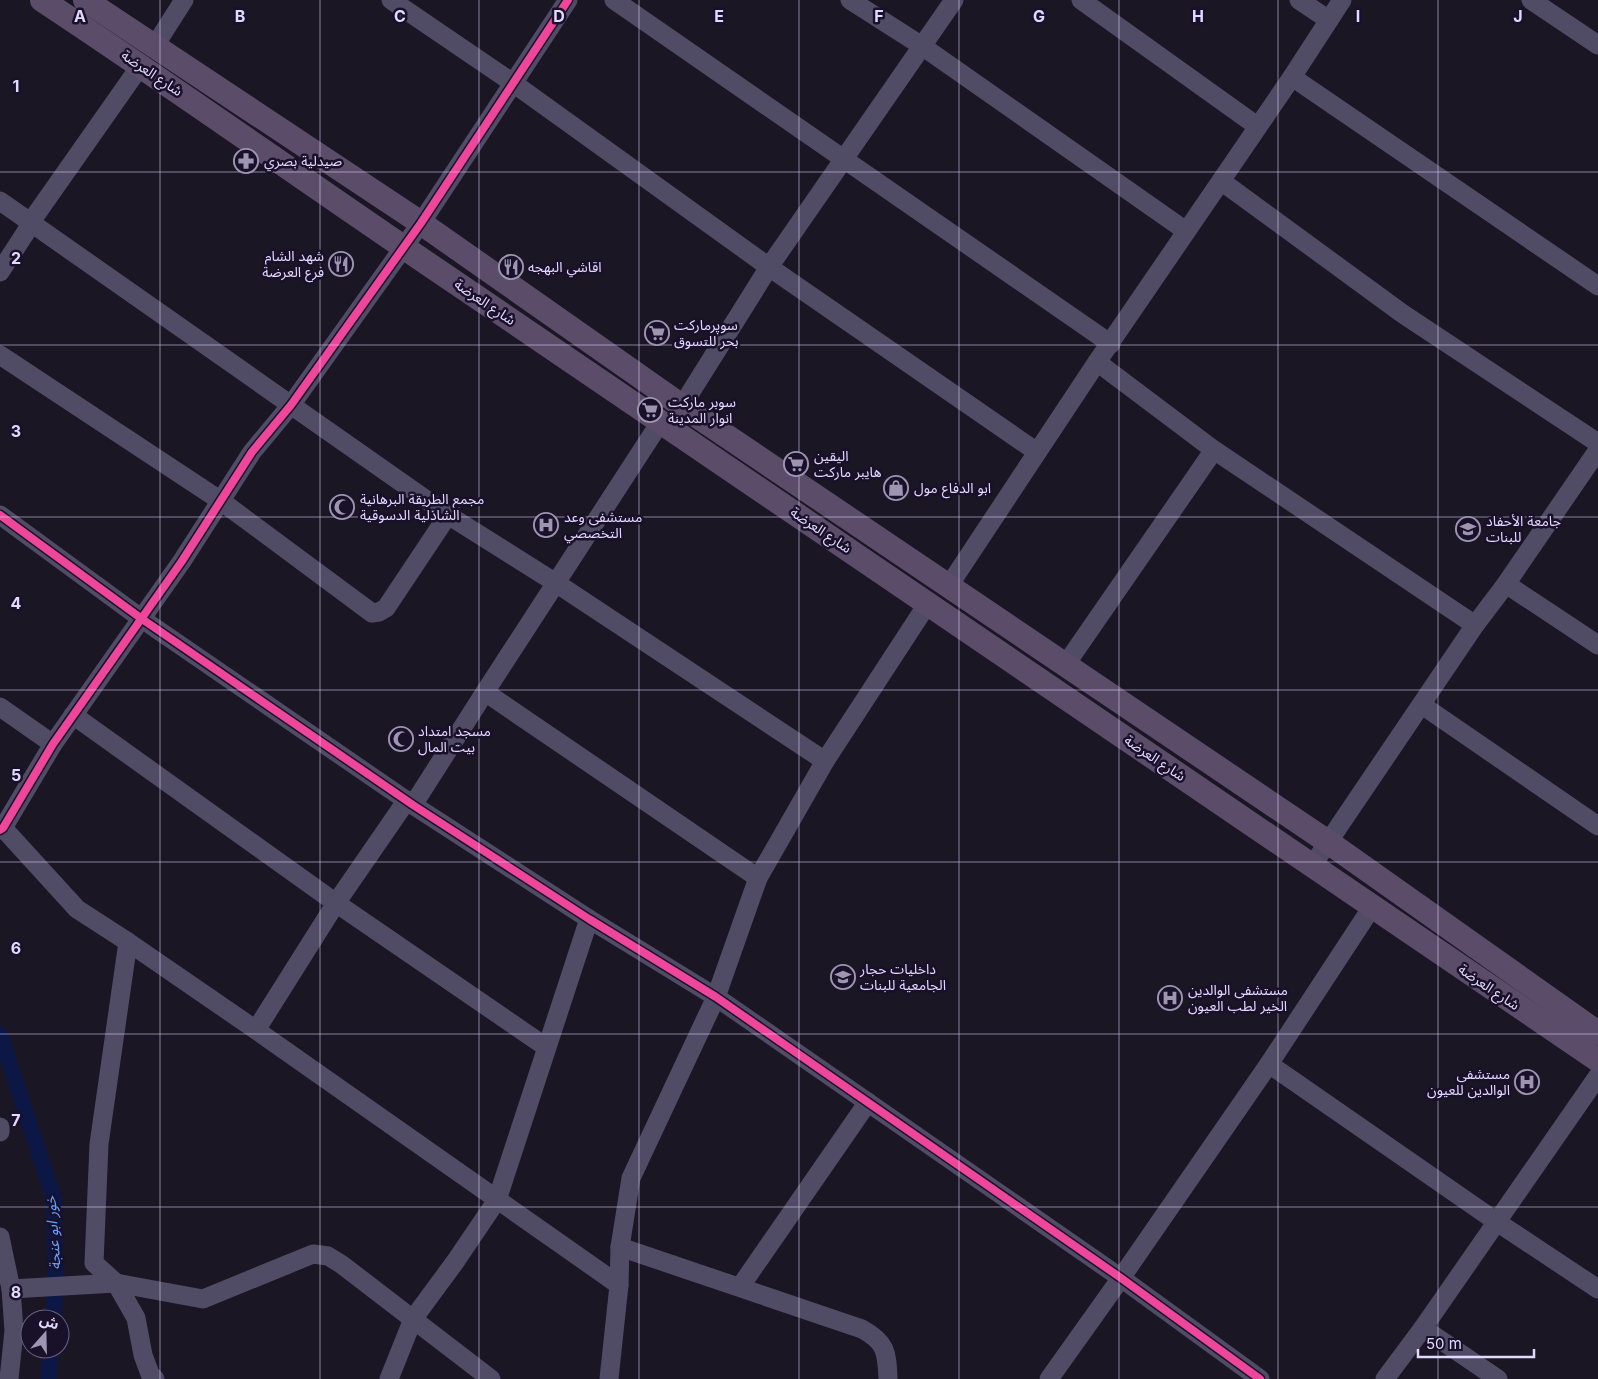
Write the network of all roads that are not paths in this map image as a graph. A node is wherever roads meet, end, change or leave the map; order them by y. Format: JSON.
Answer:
{"nodes":[{"id":1,"x":42,"y":0,"type":"edge"},
{"id":2,"x":85,"y":0,"type":"edge"},
{"id":3,"x":184,"y":0,"type":"edge"},
{"id":4,"x":392,"y":0,"type":"edge"},
{"id":5,"x":568,"y":0,"type":"edge"},
{"id":6,"x":614,"y":0,"type":"edge"},
{"id":7,"x":850,"y":0,"type":"edge"},
{"id":8,"x":954,"y":0,"type":"edge"},
{"id":9,"x":1081,"y":0,"type":"edge"},
{"id":10,"x":1299,"y":0,"type":"edge"},
{"id":11,"x":1342,"y":0,"type":"edge"},
{"id":12,"x":1531,"y":0,"type":"edge"},
{"id":13,"x":1328,"y":20,"type":"junction"},
{"id":14,"x":1597,"y":42,"type":"edge"},
{"id":15,"x":922,"y":46,"type":"junction"},
{"id":16,"x":147,"y":56,"type":"junction"},
{"id":17,"x":1292,"y":76,"type":"junction"},
{"id":18,"x":513,"y":83,"type":"junction"},
{"id":19,"x":1257,"y":126,"type":"junction"},
{"id":20,"x":844,"y":160,"type":"junction"},
{"id":21,"x":1222,"y":181,"type":"junction"},
{"id":22,"x":0,"y":201,"type":"edge"},
{"id":23,"x":30,"y":223,"type":"junction"},
{"id":24,"x":422,"y":223,"type":"junction"},
{"id":25,"x":1186,"y":231,"type":"junction"},
{"id":26,"x":404,"y":247,"type":"junction"},
{"id":27,"x":769,"y":267,"type":"junction"},
{"id":28,"x":0,"y":272,"type":"edge"},
{"id":29,"x":1598,"y":286,"type":"edge"},
{"id":30,"x":591,"y":342,"type":"junction"},
{"id":31,"x":1111,"y":344,"type":"junction"},
{"id":32,"x":0,"y":355,"type":"edge"},
{"id":33,"x":1097,"y":362,"type":"junction"},
{"id":34,"x":577,"y":364,"type":"junction"},
{"id":35,"x":291,"y":404,"type":"junction"},
{"id":36,"x":682,"y":406,"type":"junction"},
{"id":37,"x":661,"y":421,"type":"junction"},
{"id":38,"x":1598,"y":444,"type":"edge"},
{"id":39,"x":1214,"y":450,"type":"junction"},
{"id":40,"x":1598,"y":450,"type":"edge"},
{"id":41,"x":1037,"y":452,"type":"junction"},
{"id":42,"x":221,"y":501,"type":"junction"},
{"id":43,"x":0,"y":515,"type":"edge"},
{"id":44,"x":448,"y":515,"type":"junction"},
{"id":45,"x":556,"y":584,"type":"junction"},
{"id":46,"x":1506,"y":584,"type":"junction"},
{"id":47,"x":948,"y":587,"type":"junction"},
{"id":48,"x":928,"y":603,"type":"junction"},
{"id":49,"x":142,"y":619,"type":"junction"},
{"id":50,"x":1475,"y":624,"type":"junction"},
{"id":51,"x":1598,"y":645,"type":"edge"},
{"id":52,"x":1066,"y":664,"type":"junction"},
{"id":53,"x":485,"y":692,"type":"junction"},
{"id":54,"x":1422,"y":705,"type":"junction"},
{"id":55,"x":0,"y":707,"type":"edge"},
{"id":56,"x":73,"y":715,"type":"junction"},
{"id":57,"x":53,"y":744,"type":"junction"},
{"id":58,"x":825,"y":761,"type":"junction"},
{"id":59,"x":410,"y":802,"type":"junction"},
{"id":60,"x":1598,"y":826,"type":"edge"},
{"id":61,"x":2,"y":829,"type":"edge"},
{"id":62,"x":1328,"y":842,"type":"junction"},
{"id":63,"x":1312,"y":866,"type":"junction"},
{"id":64,"x":758,"y":878,"type":"junction"},
{"id":65,"x":336,"y":903,"type":"junction"},
{"id":66,"x":1372,"y":907,"type":"junction"},
{"id":67,"x":589,"y":920,"type":"junction"},
{"id":68,"x":128,"y":942,"type":"junction"},
{"id":69,"x":716,"y":997,"type":"junction"},
{"id":70,"x":1595,"y":1026,"type":"edge"},
{"id":71,"x":256,"y":1030,"type":"junction"},
{"id":72,"x":546,"y":1048,"type":"junction"},
{"id":73,"x":1598,"y":1060,"type":"edge"},
{"id":74,"x":1269,"y":1064,"type":"junction"},
{"id":75,"x":1598,"y":1076,"type":"edge"},
{"id":76,"x":868,"y":1102,"type":"junction"},
{"id":77,"x":0,"y":1127,"type":"edge"},
{"id":78,"x":0,"y":1132,"type":"edge"},
{"id":79,"x":497,"y":1200,"type":"junction"},
{"id":80,"x":1497,"y":1222,"type":"junction"},
{"id":81,"x":0,"y":1237,"type":"edge"},
{"id":82,"x":620,"y":1247,"type":"junction"},
{"id":83,"x":1121,"y":1278,"type":"junction"},
{"id":84,"x":116,"y":1283,"type":"junction"},
{"id":85,"x":619,"y":1284,"type":"junction"},
{"id":86,"x":740,"y":1288,"type":"junction"},
{"id":87,"x":11,"y":1289,"type":"junction"},
{"id":88,"x":1598,"y":1289,"type":"edge"},
{"id":89,"x":413,"y":1318,"type":"junction"},
{"id":90,"x":1423,"y":1328,"type":"junction"},
{"id":91,"x":7,"y":1329,"type":"edge"},
{"id":92,"x":9,"y":1379,"type":"edge"},
{"id":93,"x":155,"y":1379,"type":"edge"},
{"id":94,"x":389,"y":1379,"type":"edge"},
{"id":95,"x":491,"y":1379,"type":"edge"},
{"id":96,"x":609,"y":1379,"type":"edge"},
{"id":97,"x":888,"y":1379,"type":"edge"},
{"id":98,"x":1049,"y":1379,"type":"edge"},
{"id":99,"x":1260,"y":1379,"type":"edge"},
{"id":100,"x":1386,"y":1379,"type":"edge"},
{"id":101,"x":1498,"y":1379,"type":"edge"}],
"edges":[{"from":1,"to":16,"type":"main road","name":"شارع العرضة"},
{"from":2,"to":16,"type":"main road","name":"شارع العرضة"},
{"from":3,"to":16,"type":"street"},
{"from":4,"to":18,"type":"street"},
{"from":5,"to":18,"type":"street"},
{"from":6,"to":20,"type":"street"},
{"from":7,"to":15,"type":"street"},
{"from":8,"to":15,"type":"street"},
{"from":9,"to":19,"type":"street"},
{"from":10,"to":13,"type":"street"},
{"from":11,"to":13,"type":"street"},
{"from":12,"to":14,"type":"street"},
{"from":13,"to":17,"type":"street"},
{"from":15,"to":20,"type":"street"},
{"from":15,"to":25,"type":"street"},
{"from":16,"to":23,"type":"street"},
{"from":16,"to":24,"type":"main road","name":"شارع العرضة"},
{"from":16,"to":26,"type":"main road","name":"شارع العرضة"},
{"from":17,"to":19,"type":"street"},
{"from":17,"to":29,"type":"street"},
{"from":18,"to":24,"type":"street"},
{"from":18,"to":27,"type":"street"},
{"from":19,"to":21,"type":"street"},
{"from":20,"to":27,"type":"street"},
{"from":20,"to":31,"type":"street"},
{"from":21,"to":25,"type":"street"},
{"from":21,"to":38,"type":"street"},
{"from":22,"to":23,"type":"street"},
{"from":23,"to":28,"type":"street"},
{"from":23,"to":35,"type":"street"},
{"from":24,"to":26,"type":"street"},
{"from":24,"to":30,"type":"main road","name":"شارع العرضة"},
{"from":25,"to":31,"type":"street"},
{"from":26,"to":34,"type":"main road","name":"شارع العرضة"},
{"from":26,"to":35,"type":"street"},
{"from":27,"to":36,"type":"street"},
{"from":27,"to":41,"type":"street"},
{"from":30,"to":34,"type":"main road"},
{"from":30,"to":36,"type":"main road","name":"شارع العرضة"},
{"from":31,"to":33,"type":"street"},
{"from":32,"to":42,"type":"street"},
{"from":33,"to":39,"type":"street"},
{"from":33,"to":41,"type":"street"},
{"from":34,"to":37,"type":"main road","name":"شارع العرضة"},
{"from":35,"to":42,"type":"street"},
{"from":35,"to":44,"type":"street"},
{"from":36,"to":47,"type":"main road","name":"شارع العرضة"},
{"from":37,"to":45,"type":"street"},
{"from":37,"to":48,"type":"main road","name":"شارع العرضة"},
{"from":39,"to":50,"type":"street"},
{"from":39,"to":52,"type":"street"},
{"from":40,"to":46,"type":"street"},
{"from":41,"to":47,"type":"street"},
{"from":42,"to":44,"type":"street"},
{"from":42,"to":49,"type":"street"},
{"from":43,"to":49,"type":"street"},
{"from":44,"to":45,"type":"street"},
{"from":45,"to":53,"type":"street"},
{"from":45,"to":58,"type":"street"},
{"from":46,"to":50,"type":"street"},
{"from":46,"to":51,"type":"street"},
{"from":47,"to":52,"type":"main road","name":"شارع العرضة"},
{"from":48,"to":58,"type":"street"},
{"from":48,"to":63,"type":"main road","name":"شارع العرضة"},
{"from":49,"to":56,"type":"street"},
{"from":49,"to":59,"type":"street"},
{"from":50,"to":54,"type":"street"},
{"from":52,"to":62,"type":"main road","name":"شارع العرضة"},
{"from":53,"to":59,"type":"street"},
{"from":53,"to":64,"type":"street"},
{"from":54,"to":60,"type":"street"},
{"from":54,"to":62,"type":"street"},
{"from":55,"to":57,"type":"street"},
{"from":56,"to":57,"type":"street"},
{"from":56,"to":65,"type":"street"},
{"from":57,"to":61,"type":"street"},
{"from":58,"to":64,"type":"street"},
{"from":59,"to":65,"type":"street"},
{"from":59,"to":67,"type":"street"},
{"from":61,"to":68,"type":"street"},
{"from":62,"to":63,"type":"street"},
{"from":62,"to":70,"type":"main road","name":"شارع العرضة"},
{"from":63,"to":66,"type":"main road","name":"شارع العرضة"},
{"from":64,"to":69,"type":"street"},
{"from":65,"to":71,"type":"street"},
{"from":65,"to":72,"type":"street"},
{"from":66,"to":73,"type":"main road","name":"شارع العرضة"},
{"from":66,"to":74,"type":"street"},
{"from":67,"to":69,"type":"street"},
{"from":67,"to":72,"type":"street"},
{"from":68,"to":71,"type":"street"},
{"from":68,"to":84,"type":"street"},
{"from":69,"to":76,"type":"street"},
{"from":69,"to":82,"type":"street"},
{"from":71,"to":79,"type":"street"},
{"from":72,"to":79,"type":"street"},
{"from":74,"to":80,"type":"street"},
{"from":74,"to":83,"type":"street"},
{"from":75,"to":80,"type":"street"},
{"from":76,"to":83,"type":"street"},
{"from":76,"to":86,"type":"street"},
{"from":77,"to":78,"type":"street"},
{"from":79,"to":85,"type":"street"},
{"from":79,"to":89,"type":"street"},
{"from":80,"to":88,"type":"street"},
{"from":80,"to":90,"type":"street"},
{"from":81,"to":87,"type":"street"},
{"from":82,"to":85,"type":"street"},
{"from":82,"to":86,"type":"street"},
{"from":83,"to":98,"type":"street"},
{"from":83,"to":99,"type":"street"},
{"from":84,"to":87,"type":"street"},
{"from":84,"to":89,"type":"street"},
{"from":84,"to":93,"type":"street"},
{"from":85,"to":96,"type":"street"},
{"from":86,"to":97,"type":"street"},
{"from":87,"to":91,"type":"street"},
{"from":89,"to":94,"type":"street"},
{"from":89,"to":95,"type":"street"},
{"from":90,"to":100,"type":"street"},
{"from":90,"to":101,"type":"street"},
{"from":91,"to":92,"type":"street"}]}
